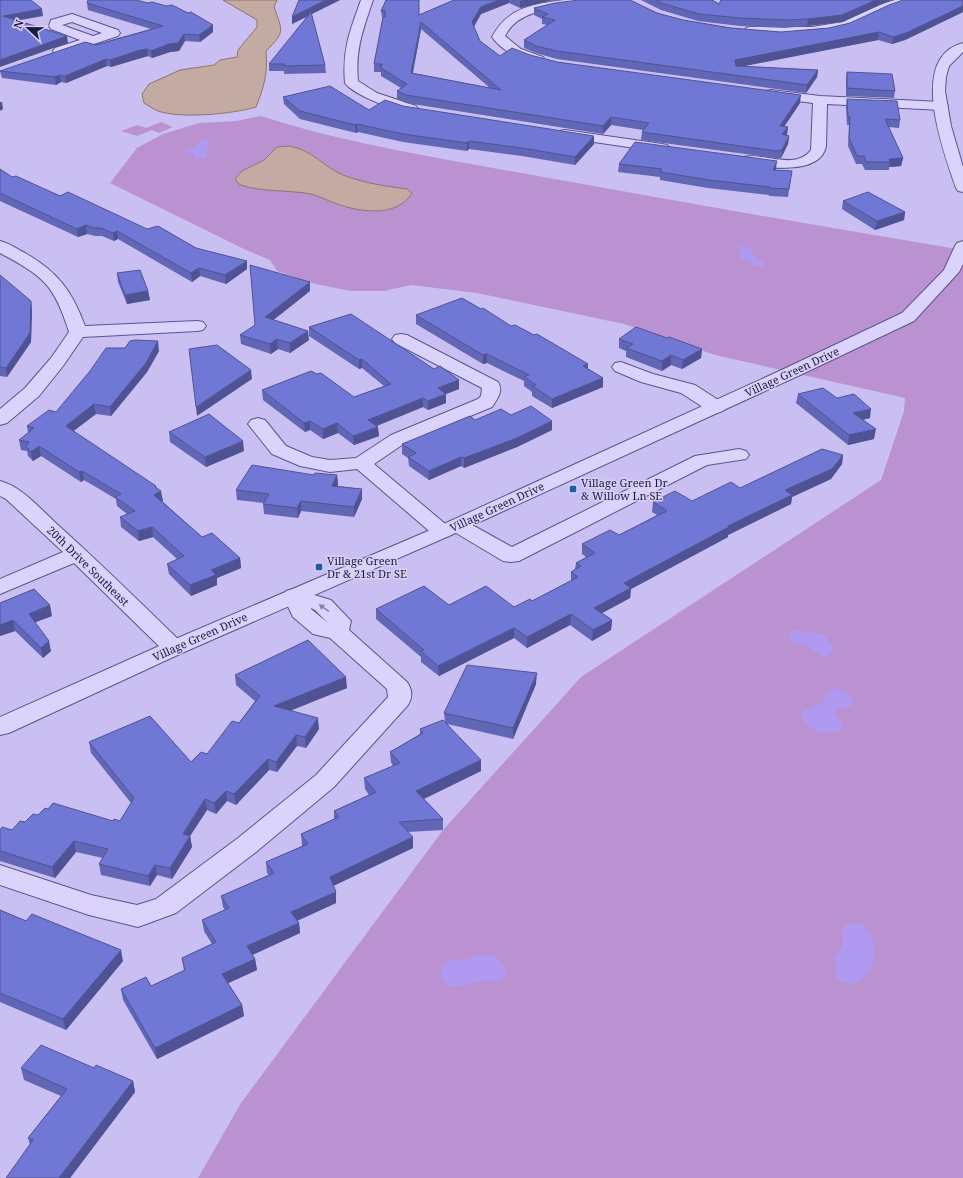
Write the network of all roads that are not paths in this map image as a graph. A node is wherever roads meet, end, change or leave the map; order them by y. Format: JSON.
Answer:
{"nodes":[{"id":1,"x":367,"y":0,"type":"edge"},
{"id":2,"x":590,"y":0,"type":"edge"},
{"id":3,"x":907,"y":0,"type":"edge"},
{"id":4,"x":741,"y":30,"type":"edge"},
{"id":5,"x":92,"y":40,"type":"junction"},
{"id":6,"x":963,"y":47,"type":"edge"},
{"id":7,"x":47,"y":55,"type":"edge"},
{"id":8,"x":551,"y":63,"type":"edge"},
{"id":9,"x":758,"y":92,"type":"edge"},
{"id":10,"x":820,"y":100,"type":"junction"},
{"id":11,"x":941,"y":106,"type":"junction"},
{"id":12,"x":424,"y":112,"type":"edge"},
{"id":13,"x":552,"y":132,"type":"edge"},
{"id":14,"x":675,"y":150,"type":"edge"},
{"id":15,"x":736,"y":158,"type":"edge"},
{"id":16,"x":963,"y":188,"type":"edge"},
{"id":17,"x":0,"y":246,"type":"edge"},
{"id":18,"x":963,"y":246,"type":"edge"},
{"id":19,"x":196,"y":326,"type":"dead end"},
{"id":20,"x":78,"y":332,"type":"junction"},
{"id":21,"x":401,"y":339,"type":"dead end"},
{"id":22,"x":621,"y":367,"type":"dead end"},
{"id":23,"x":716,"y":407,"type":"junction"},
{"id":24,"x":0,"y":419,"type":"edge"},
{"id":25,"x":258,"y":424,"type":"dead end"},
{"id":26,"x":739,"y":455,"type":"dead end"},
{"id":27,"x":361,"y":463,"type":"junction"},
{"id":28,"x":0,"y":487,"type":"edge"},
{"id":29,"x":450,"y":528,"type":"junction"},
{"id":30,"x":78,"y":554,"type":"junction"},
{"id":31,"x":0,"y":587,"type":"edge"},
{"id":32,"x":294,"y":596,"type":"junction"},
{"id":33,"x":174,"y":648,"type":"junction"},
{"id":34,"x":0,"y":727,"type":"edge"},
{"id":35,"x":0,"y":875,"type":"edge"}],
"edges":[{"from":1,"to":12,"type":"street"},
{"from":2,"to":8,"type":"street"},
{"from":3,"to":4,"type":"street"},
{"from":5,"to":5,"type":"street"},
{"from":5,"to":7,"type":"street"},
{"from":6,"to":11,"type":"street"},
{"from":9,"to":10,"type":"street"},
{"from":10,"to":11,"type":"street"},
{"from":10,"to":15,"type":"street"},
{"from":11,"to":16,"type":"street"},
{"from":13,"to":14,"type":"street"},
{"from":17,"to":20,"type":"street"},
{"from":18,"to":23,"type":"street","name":"Village Green Drive"},
{"from":19,"to":20,"type":"street"},
{"from":20,"to":24,"type":"street"},
{"from":21,"to":27,"type":"street"},
{"from":22,"to":23,"type":"street"},
{"from":23,"to":29,"type":"street","name":"Village Green Drive"},
{"from":25,"to":27,"type":"street"},
{"from":26,"to":29,"type":"street"},
{"from":27,"to":29,"type":"street"},
{"from":28,"to":30,"type":"street","name":"20th Drive Southeast"},
{"from":29,"to":32,"type":"street","name":"Village Green Drive"},
{"from":30,"to":31,"type":"street"},
{"from":30,"to":33,"type":"street","name":"20th Drive Southeast"},
{"from":32,"to":33,"type":"street","name":"Village Green Drive"},
{"from":32,"to":35,"type":"street"},
{"from":33,"to":34,"type":"street","name":"Village Green Drive"}]}
